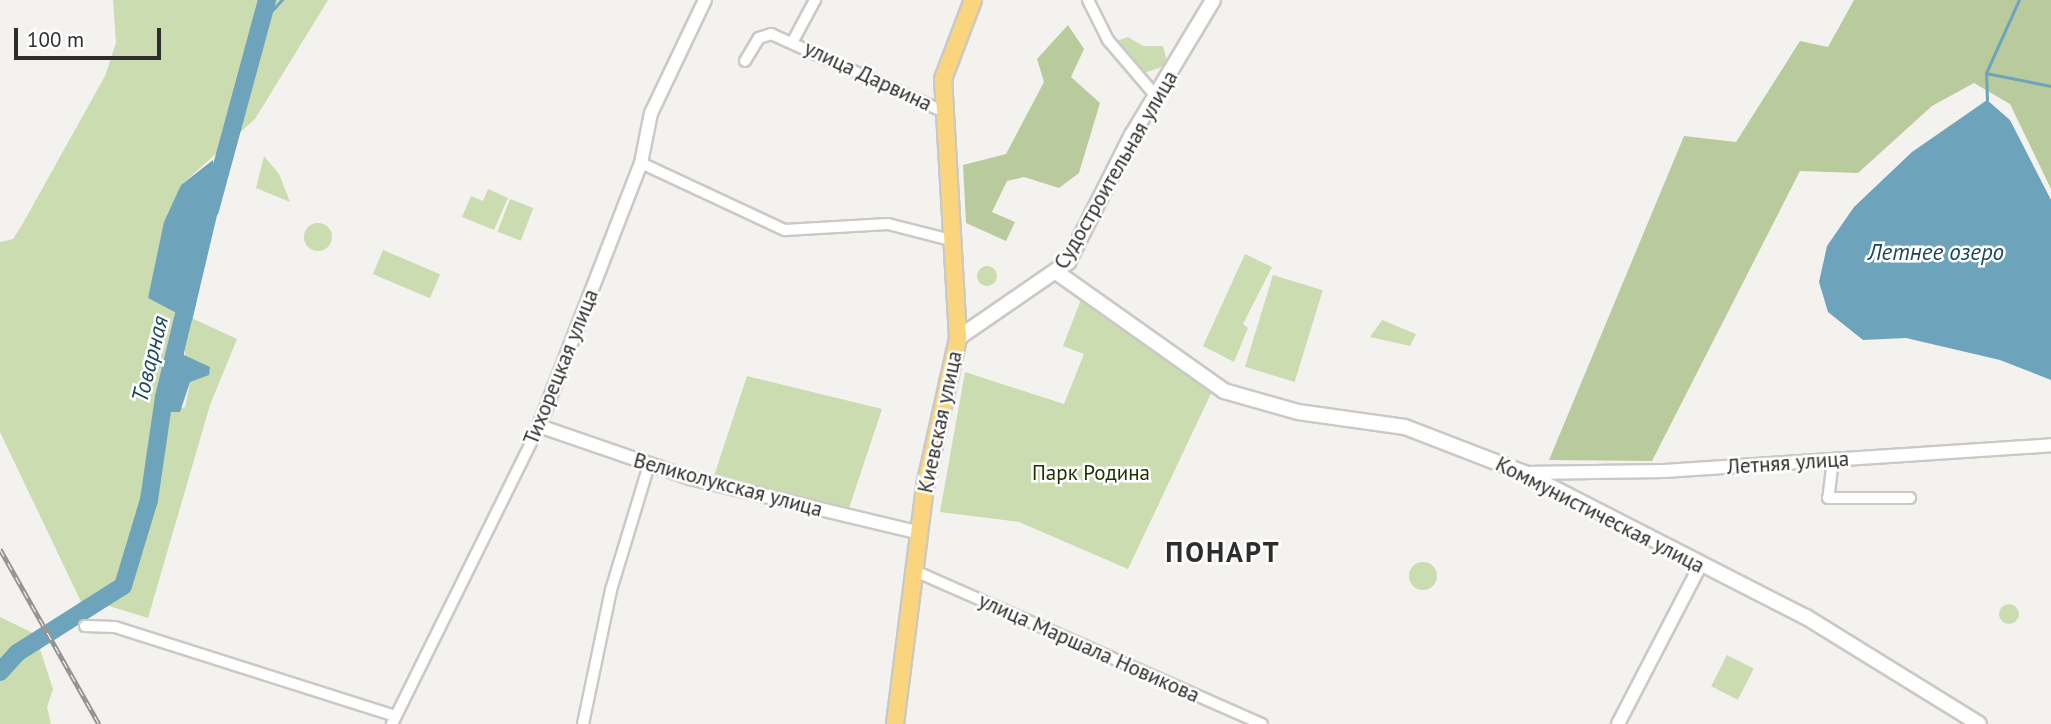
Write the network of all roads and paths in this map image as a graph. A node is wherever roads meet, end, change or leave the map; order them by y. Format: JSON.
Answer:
{"nodes":[{"id":1,"x":705,"y":0,"type":"edge"},
{"id":2,"x":815,"y":0,"type":"edge"},
{"id":3,"x":973,"y":0,"type":"edge"},
{"id":4,"x":1088,"y":0,"type":"edge"},
{"id":5,"x":1213,"y":0,"type":"edge"},
{"id":6,"x":793,"y":41,"type":"junction"},
{"id":7,"x":745,"y":61,"type":"dead end"},
{"id":8,"x":1155,"y":95,"type":"junction"},
{"id":9,"x":942,"y":111,"type":"junction"},
{"id":10,"x":641,"y":163,"type":"junction"},
{"id":11,"x":951,"y":240,"type":"junction"},
{"id":12,"x":1059,"y":274,"type":"junction"},
{"id":13,"x":958,"y":338,"type":"junction"},
{"id":14,"x":539,"y":426,"type":"junction"},
{"id":15,"x":2051,"y":445,"type":"edge"},
{"id":16,"x":1833,"y":460,"type":"junction"},
{"id":17,"x":649,"y":465,"type":"junction"},
{"id":18,"x":1524,"y":472,"type":"junction"},
{"id":19,"x":1910,"y":498,"type":"dead end"},
{"id":20,"x":920,"y":533,"type":"junction"},
{"id":21,"x":1699,"y":568,"type":"junction"},
{"id":22,"x":915,"y":571,"type":"junction"},
{"id":23,"x":85,"y":626,"type":"dead end"},
{"id":24,"x":394,"y":720,"type":"edge"},
{"id":25,"x":583,"y":724,"type":"edge"},
{"id":26,"x":895,"y":724,"type":"edge"},
{"id":27,"x":1262,"y":724,"type":"edge"},
{"id":28,"x":1618,"y":724,"type":"edge"},
{"id":29,"x":1979,"y":724,"type":"edge"}],
"edges":[{"from":1,"to":10,"type":"street","name":"Тихорецкая улица"},
{"from":2,"to":6,"type":"street","name":"улица Дарвина"},
{"from":3,"to":9,"type":"main road","name":"Киевская улица"},
{"from":4,"to":8,"type":"street"},
{"from":5,"to":8,"type":"main road","name":"Судостроительная улица"},
{"from":6,"to":7,"type":"street","name":"улица Дарвина"},
{"from":6,"to":9,"type":"street","name":"улица Дарвина"},
{"from":8,"to":12,"type":"main road","name":"Судостроительная улица"},
{"from":9,"to":11,"type":"main road","name":"Киевская улица"},
{"from":10,"to":11,"type":"street"},
{"from":10,"to":14,"type":"street","name":"Тихорецкая улица"},
{"from":11,"to":13,"type":"main road","name":"Киевская улица"},
{"from":12,"to":13,"type":"main road","name":"Судостроительная улица"},
{"from":12,"to":18,"type":"main road","name":"Коммунистическая улица"},
{"from":13,"to":20,"type":"main road","name":"Киевская улица"},
{"from":14,"to":17,"type":"street","name":"Великолукская улица"},
{"from":14,"to":24,"type":"street","name":"Тихорецкая улица"},
{"from":15,"to":16,"type":"street","name":"Летняя улица"},
{"from":16,"to":18,"type":"street","name":"Летняя улица"},
{"from":16,"to":19,"type":"street"},
{"from":17,"to":20,"type":"street","name":"Великолукская улица"},
{"from":17,"to":25,"type":"street"},
{"from":18,"to":21,"type":"main road","name":"Коммунистическая улица"},
{"from":20,"to":22,"type":"main road","name":"Киевская улица"},
{"from":21,"to":28,"type":"street"},
{"from":21,"to":29,"type":"main road","name":"Коммунистическая улица"},
{"from":22,"to":26,"type":"main road","name":"Киевская улица"},
{"from":22,"to":27,"type":"street","name":"улица Маршала Новикова"},
{"from":23,"to":24,"type":"street"}]}
